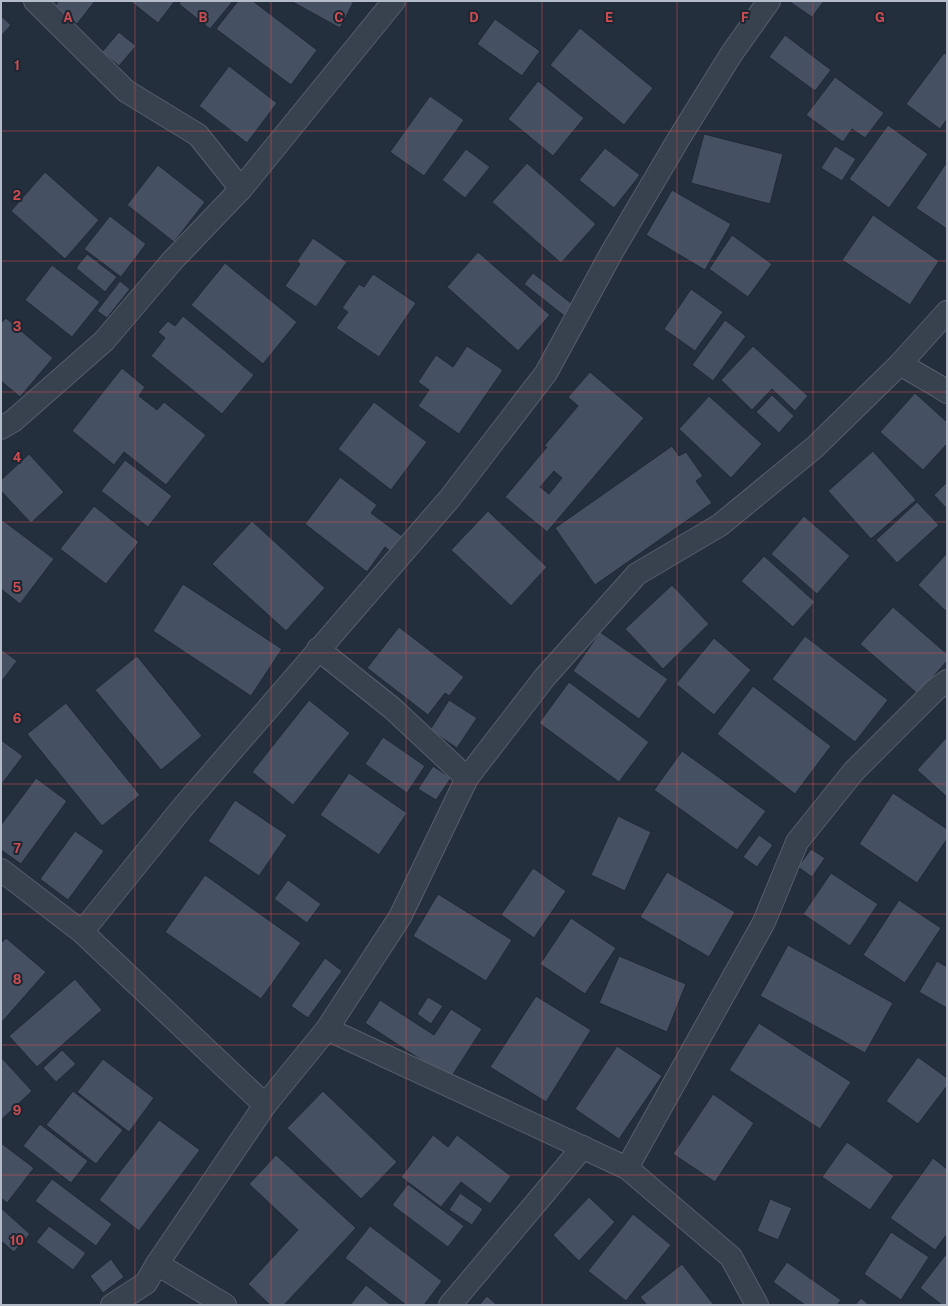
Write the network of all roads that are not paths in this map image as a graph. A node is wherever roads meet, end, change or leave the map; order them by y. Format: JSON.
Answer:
{"nodes":[{"id":1,"x":35,"y":1,"type":"edge"},
{"id":2,"x":394,"y":1,"type":"edge"},
{"id":3,"x":769,"y":1,"type":"edge"},
{"id":4,"x":241,"y":189,"type":"junction"},
{"id":5,"x":947,"y":312,"type":"edge"},
{"id":6,"x":900,"y":364,"type":"junction"},
{"id":7,"x":947,"y":392,"type":"edge"},
{"id":8,"x":5,"y":419,"type":"edge"},
{"id":9,"x":318,"y":650,"type":"junction"},
{"id":10,"x":947,"y":681,"type":"edge"},
{"id":11,"x":467,"y":778,"type":"junction"},
{"id":12,"x":1,"y":870,"type":"edge"},
{"id":13,"x":82,"y":932,"type":"junction"},
{"id":14,"x":327,"y":1029,"type":"junction"},
{"id":15,"x":265,"y":1105,"type":"junction"},
{"id":16,"x":583,"y":1147,"type":"junction"},
{"id":17,"x":627,"y":1168,"type":"junction"},
{"id":18,"x":157,"y":1264,"type":"junction"},
{"id":19,"x":112,"y":1305,"type":"edge"},
{"id":20,"x":225,"y":1305,"type":"edge"},
{"id":21,"x":450,"y":1305,"type":"edge"},
{"id":22,"x":757,"y":1305,"type":"edge"}],
"edges":[{"from":1,"to":4,"type":"street"},
{"from":2,"to":4,"type":"street"},
{"from":3,"to":9,"type":"street"},
{"from":4,"to":8,"type":"street"},
{"from":5,"to":6,"type":"street"},
{"from":6,"to":7,"type":"street"},
{"from":6,"to":11,"type":"street"},
{"from":9,"to":11,"type":"street"},
{"from":9,"to":13,"type":"street"},
{"from":10,"to":17,"type":"street"},
{"from":11,"to":14,"type":"street"},
{"from":12,"to":13,"type":"street"},
{"from":13,"to":15,"type":"street"},
{"from":14,"to":15,"type":"street"},
{"from":14,"to":16,"type":"street"},
{"from":15,"to":18,"type":"street"},
{"from":16,"to":17,"type":"street"},
{"from":16,"to":21,"type":"street"},
{"from":17,"to":22,"type":"street"},
{"from":18,"to":19,"type":"street"},
{"from":18,"to":20,"type":"street"}]}
